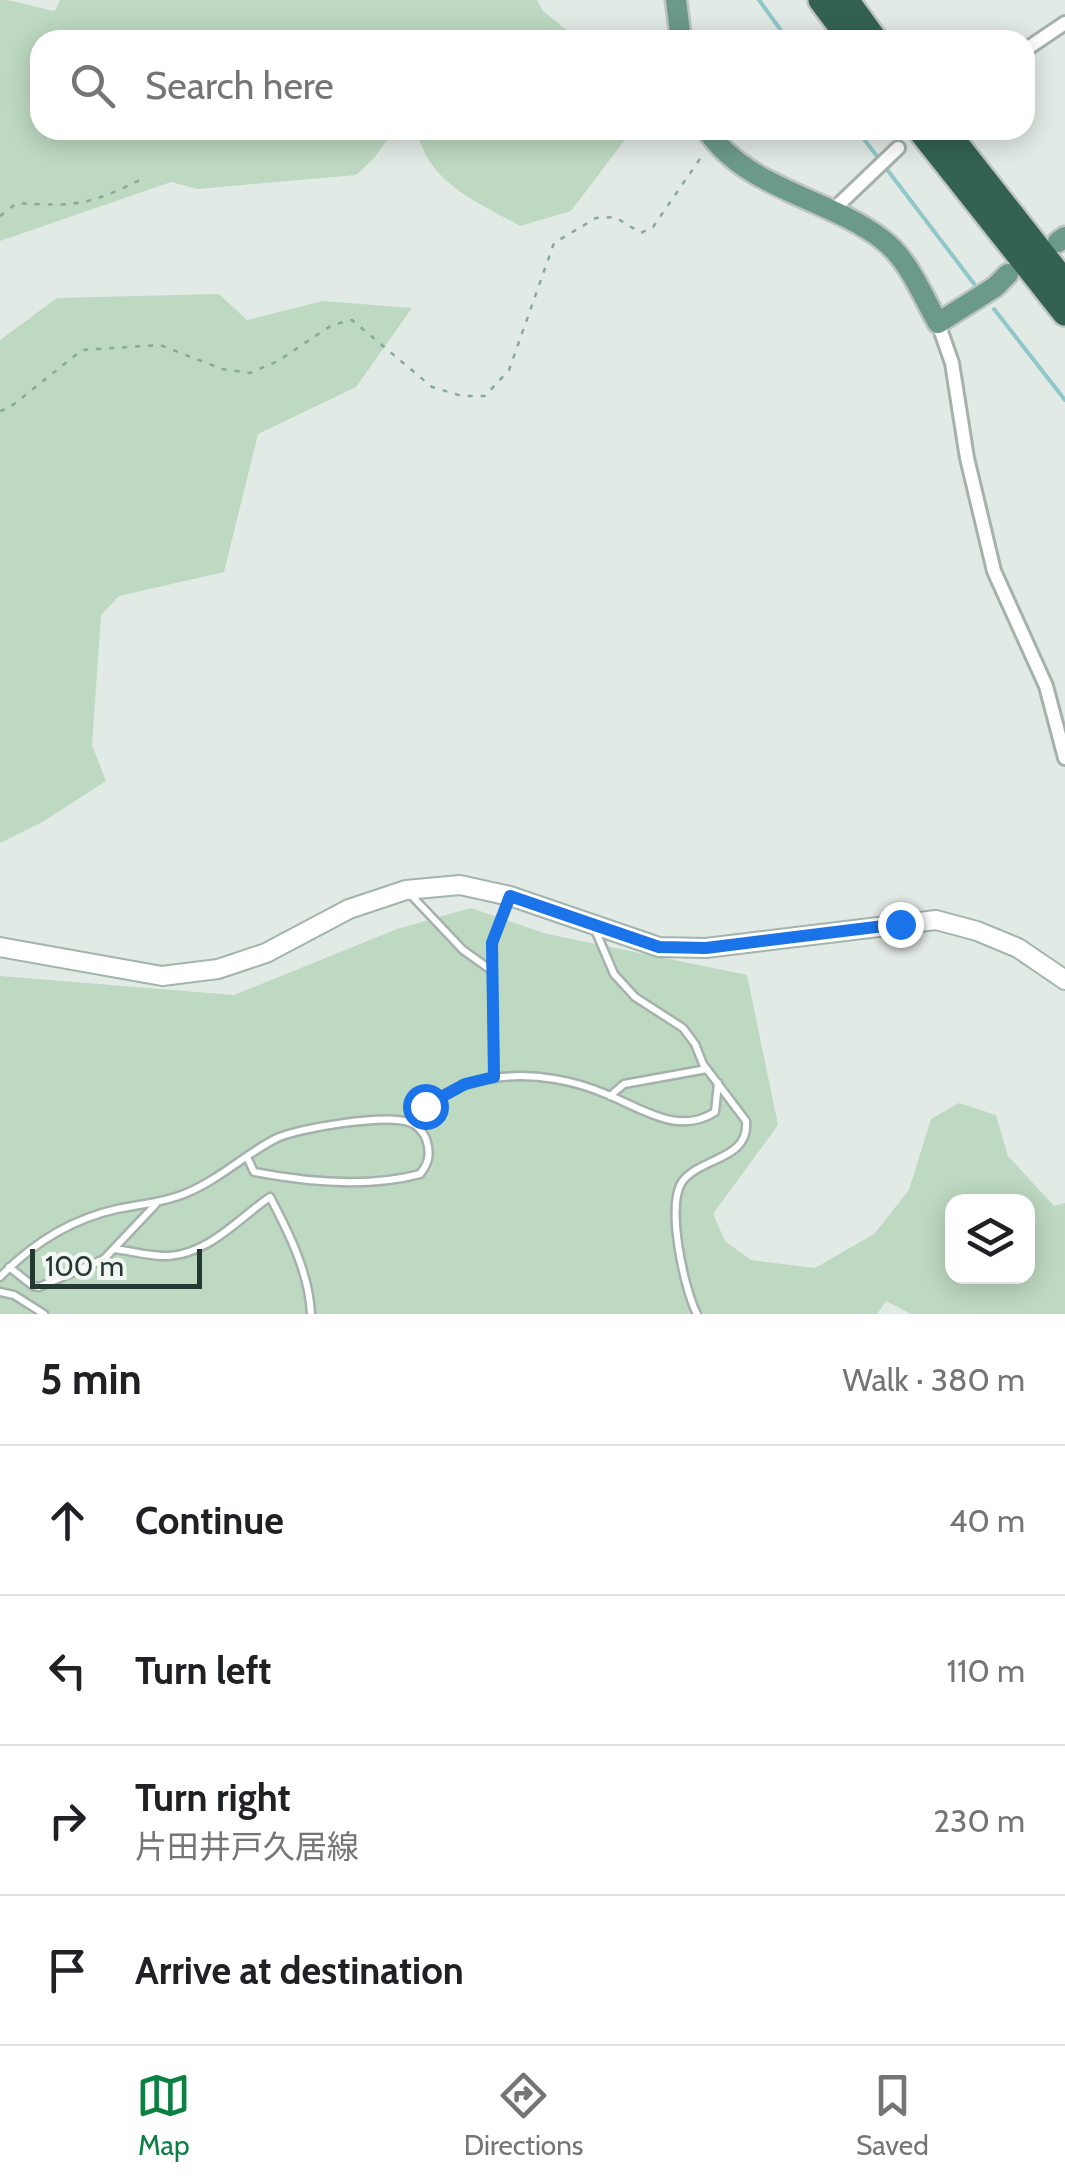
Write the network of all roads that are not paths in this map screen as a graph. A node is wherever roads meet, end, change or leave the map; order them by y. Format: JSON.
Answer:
{"nodes":[{"id":1,"x":676,"y":0,"type":"edge"},
{"id":2,"x":821,"y":0,"type":"edge"},
{"id":3,"x":846,"y":0,"type":"edge"},
{"id":4,"x":1065,"y":23,"type":"edge"},
{"id":5,"x":679,"y":30,"type":"edge"},
{"id":6,"x":844,"y":30,"type":"edge"},
{"id":7,"x":868,"y":30,"type":"edge"},
{"id":8,"x":1035,"y":43,"type":"edge"},
{"id":9,"x":717,"y":140,"type":"edge"},
{"id":10,"x":928,"y":140,"type":"edge"},
{"id":11,"x":953,"y":140,"type":"edge"},
{"id":12,"x":898,"y":148,"type":"dead end"},
{"id":13,"x":832,"y":211,"type":"junction"},
{"id":14,"x":1008,"y":274,"type":"dead end"},
{"id":15,"x":1065,"y":283,"type":"edge"},
{"id":16,"x":1065,"y":313,"type":"edge"},
{"id":17,"x":938,"y":323,"type":"junction"},
{"id":18,"x":1065,"y":758,"type":"edge"},
{"id":19,"x":406,"y":890,"type":"junction"},
{"id":20,"x":510,"y":896,"type":"junction"},
{"id":21,"x":593,"y":924,"type":"junction"},
{"id":22,"x":0,"y":948,"type":"edge"},
{"id":23,"x":492,"y":971,"type":"junction"},
{"id":24,"x":1065,"y":980,"type":"edge"},
{"id":25,"x":707,"y":1069,"type":"junction"},
{"id":26,"x":494,"y":1077,"type":"junction"},
{"id":27,"x":718,"y":1083,"type":"junction"},
{"id":28,"x":610,"y":1096,"type":"junction"},
{"id":29,"x":411,"y":1123,"type":"junction"},
{"id":30,"x":248,"y":1159,"type":"junction"},
{"id":31,"x":158,"y":1202,"type":"junction"},
{"id":32,"x":114,"y":1248,"type":"junction"},
{"id":33,"x":9,"y":1267,"type":"junction"},
{"id":34,"x":0,"y":1277,"type":"edge"},
{"id":35,"x":0,"y":1292,"type":"edge"},
{"id":36,"x":44,"y":1314,"type":"edge"},
{"id":37,"x":311,"y":1314,"type":"edge"},
{"id":38,"x":697,"y":1314,"type":"edge"}],
"edges":[{"from":1,"to":5,"type":"main road"},
{"from":2,"to":6,"type":"highway"},
{"from":3,"to":7,"type":"highway"},
{"from":4,"to":8,"type":"street"},
{"from":9,"to":13,"type":"main road"},
{"from":10,"to":16,"type":"highway"},
{"from":11,"to":15,"type":"highway"},
{"from":12,"to":13,"type":"street"},
{"from":13,"to":17,"type":"main road"},
{"from":14,"to":17,"type":"main road"},
{"from":17,"to":18,"type":"street"},
{"from":19,"to":20,"type":"main road"},
{"from":19,"to":22,"type":"main road"},
{"from":19,"to":23,"type":"lane"},
{"from":20,"to":21,"type":"main road"},
{"from":20,"to":23,"type":"lane"},
{"from":21,"to":24,"type":"main road"},
{"from":21,"to":25,"type":"lane"},
{"from":23,"to":26,"type":"lane"},
{"from":25,"to":27,"type":"lane"},
{"from":25,"to":28,"type":"lane"},
{"from":26,"to":28,"type":"lane"},
{"from":26,"to":29,"type":"lane"},
{"from":27,"to":28,"type":"lane"},
{"from":27,"to":38,"type":"lane"},
{"from":29,"to":30,"type":"lane"},
{"from":29,"to":30,"type":"lane"},
{"from":30,"to":31,"type":"lane"},
{"from":31,"to":32,"type":"lane"},
{"from":31,"to":33,"type":"lane"},
{"from":32,"to":33,"type":"lane"},
{"from":32,"to":37,"type":"lane"},
{"from":33,"to":34,"type":"lane"},
{"from":35,"to":36,"type":"lane"}]}
